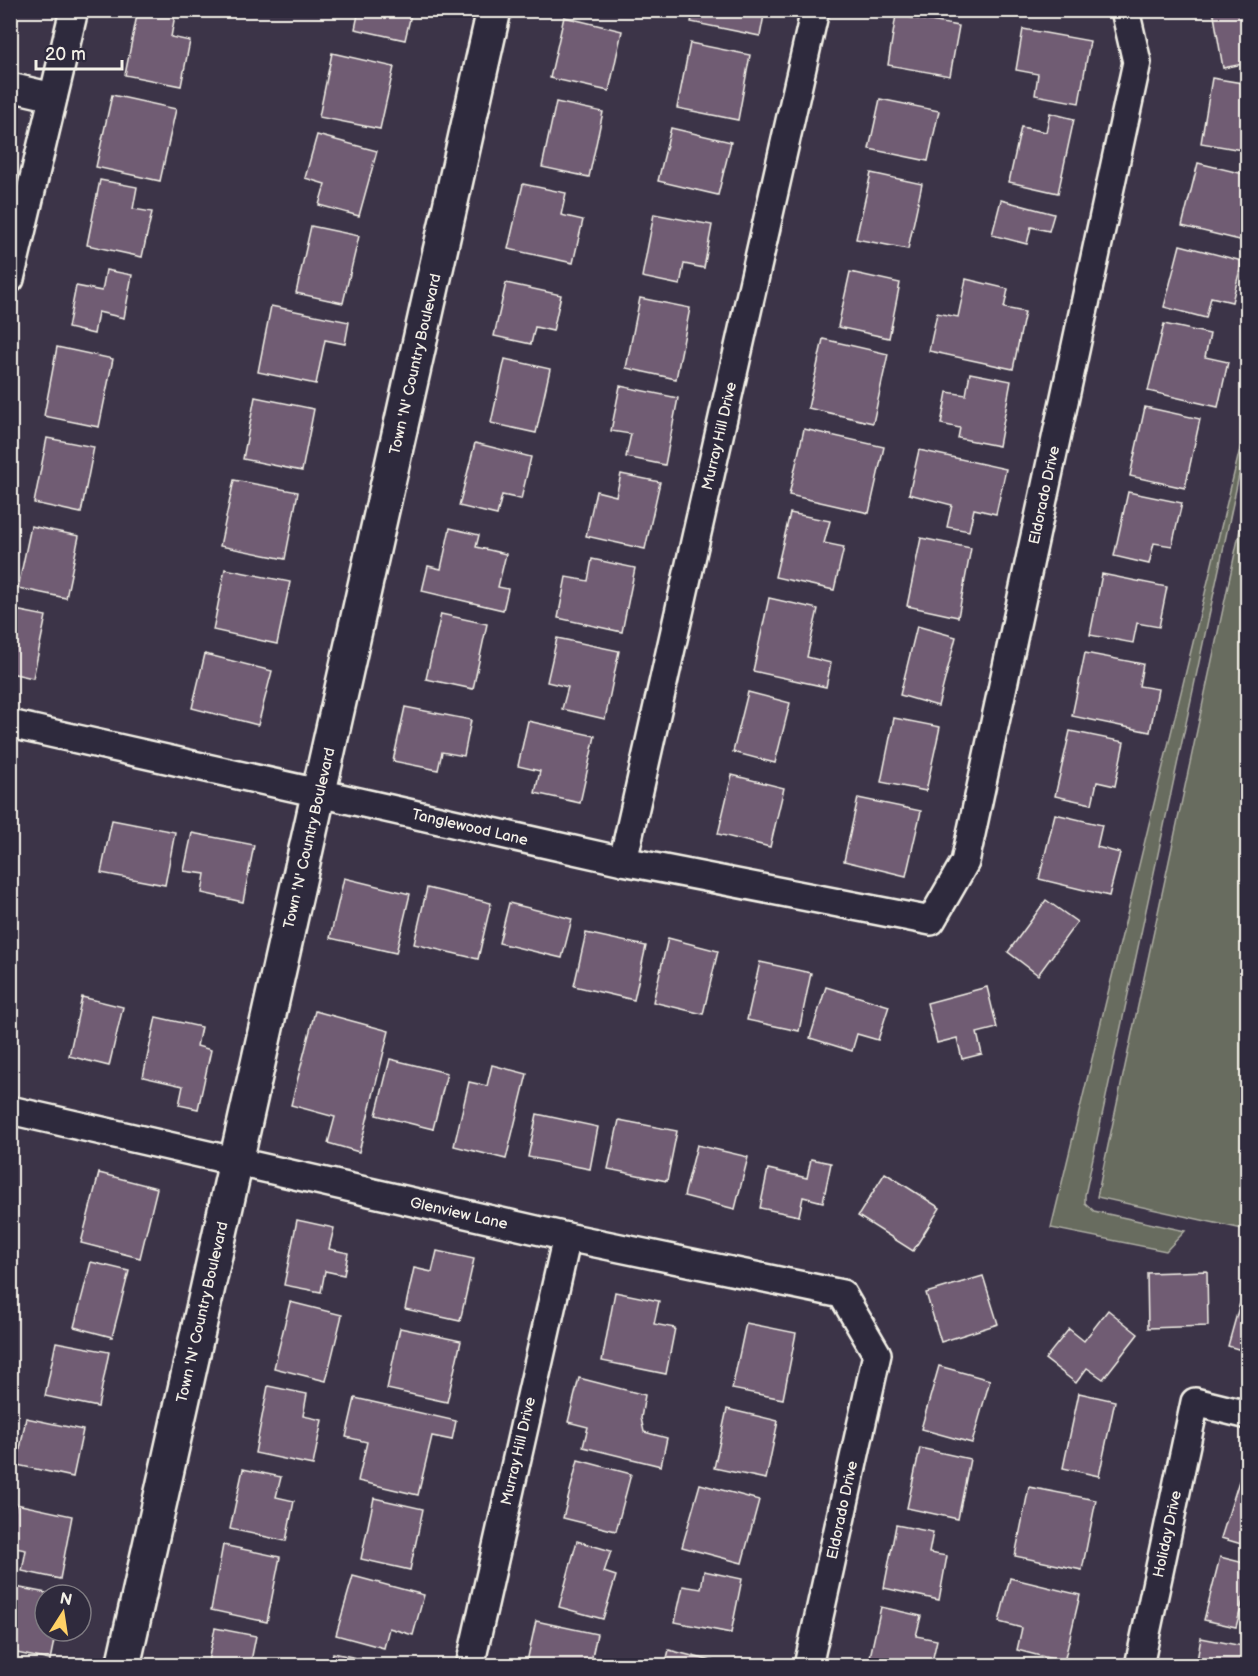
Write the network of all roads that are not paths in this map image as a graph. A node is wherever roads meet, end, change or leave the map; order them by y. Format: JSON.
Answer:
{"nodes":[{"id":1,"x":74,"y":10,"type":"edge"},
{"id":2,"x":494,"y":10,"type":"edge"},
{"id":3,"x":815,"y":10,"type":"edge"},
{"id":4,"x":1125,"y":10,"type":"edge"},
{"id":5,"x":10,"y":87,"type":"edge"},
{"id":6,"x":53,"y":97,"type":"junction"},
{"id":7,"x":10,"y":279,"type":"edge"},
{"id":8,"x":10,"y":724,"type":"edge"},
{"id":9,"x":319,"y":792,"type":"junction"},
{"id":10,"x":623,"y":861,"type":"junction"},
{"id":11,"x":931,"y":921,"type":"joint"},
{"id":12,"x":10,"y":1110,"type":"edge"},
{"id":13,"x":236,"y":1161,"type":"junction"},
{"id":14,"x":567,"y":1237,"type":"junction"},
{"id":15,"x":877,"y":1354,"type":"joint"},
{"id":16,"x":1248,"y":1415,"type":"edge"},
{"id":17,"x":123,"y":1665,"type":"edge"},
{"id":18,"x":470,"y":1665,"type":"edge"},
{"id":19,"x":808,"y":1665,"type":"edge"},
{"id":20,"x":1139,"y":1665,"type":"edge"}],
"edges":[{"from":1,"to":6,"type":"street"},
{"from":2,"to":9,"type":"street","name":"Town 'N' Country Boulevard"},
{"from":3,"to":10,"type":"street","name":"Murray Hill Drive"},
{"from":4,"to":11,"type":"street","name":"Eldorado Drive"},
{"from":5,"to":6,"type":"street"},
{"from":6,"to":7,"type":"street"},
{"from":8,"to":9,"type":"street","name":"Tanglewood Lane"},
{"from":9,"to":10,"type":"street","name":"Tanglewood Lane"},
{"from":9,"to":13,"type":"street","name":"Town 'N' Country Boulevard"},
{"from":10,"to":11,"type":"street","name":"Tanglewood Lane"},
{"from":12,"to":13,"type":"street","name":"Glenview Lane"},
{"from":13,"to":14,"type":"street","name":"Glenview Lane"},
{"from":13,"to":17,"type":"street","name":"Town 'N' Country Boulevard"},
{"from":14,"to":15,"type":"street","name":"Glenview Lane"},
{"from":14,"to":18,"type":"street","name":"Murray Hill Drive"},
{"from":15,"to":19,"type":"street","name":"Eldorado Drive"},
{"from":16,"to":20,"type":"street","name":"Holiday Drive"}]}
